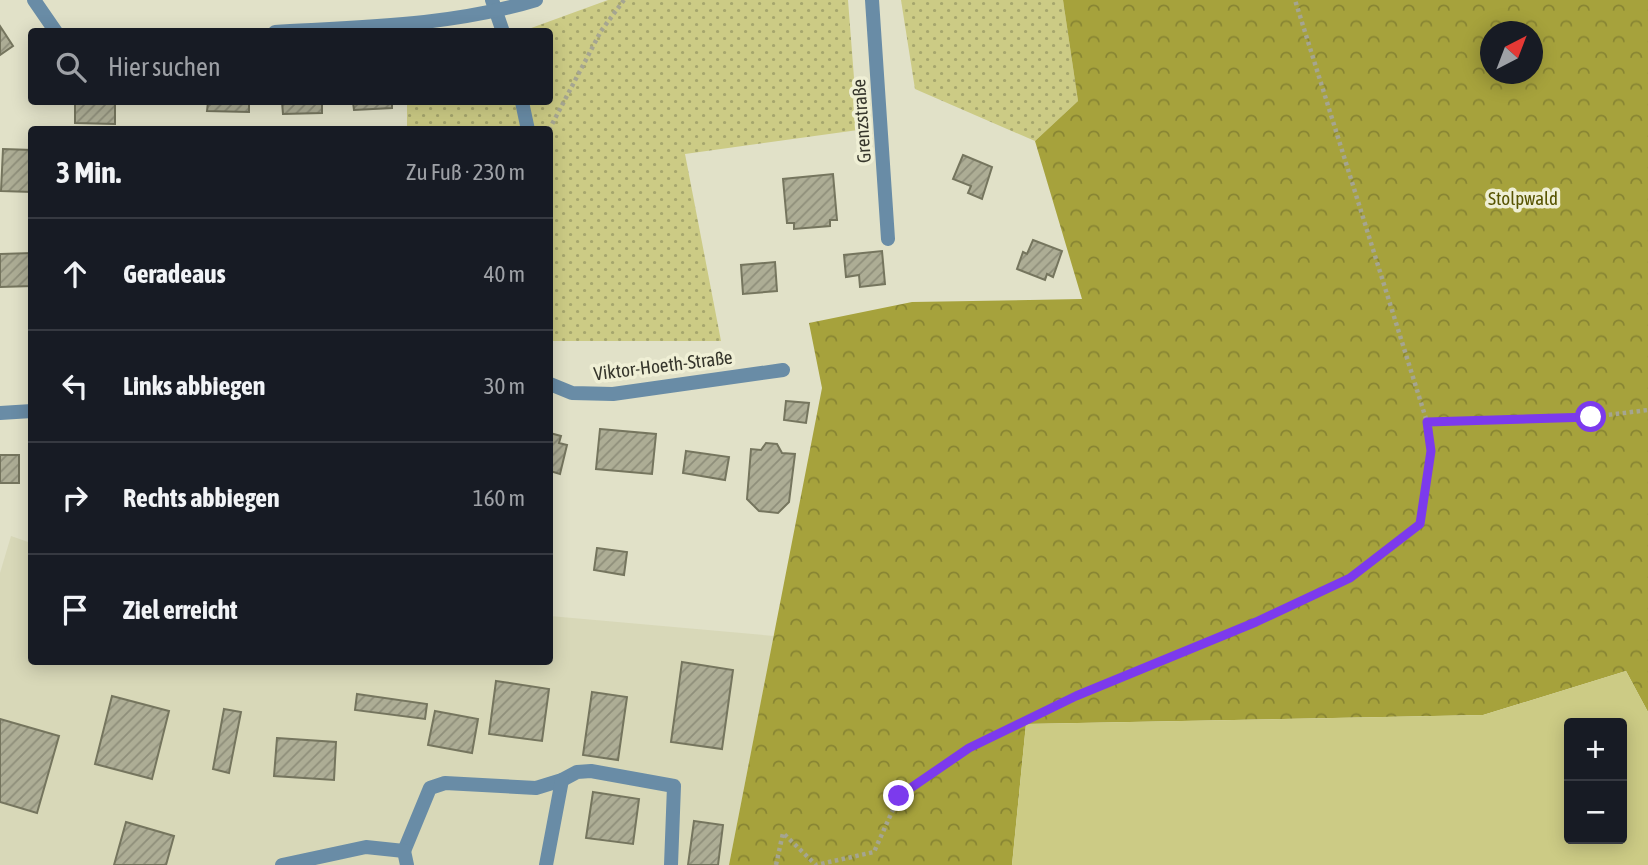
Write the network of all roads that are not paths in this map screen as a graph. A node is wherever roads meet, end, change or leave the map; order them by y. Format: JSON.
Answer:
{"nodes":[{"id":1,"x":34,"y":0,"type":"edge"},
{"id":2,"x":536,"y":0,"type":"edge"},
{"id":3,"x":872,"y":0,"type":"edge"},
{"id":4,"x":495,"y":6,"type":"edge"},
{"id":5,"x":53,"y":28,"type":"edge"},
{"id":6,"x":354,"y":28,"type":"edge"},
{"id":7,"x":502,"y":28,"type":"edge"},
{"id":8,"x":523,"y":105,"type":"edge"},
{"id":9,"x":527,"y":126,"type":"edge"},
{"id":10,"x":888,"y":239,"type":"dead end"},
{"id":11,"x":783,"y":370,"type":"dead end"},
{"id":12,"x":553,"y":385,"type":"edge"},
{"id":13,"x":28,"y":411,"type":"edge"},
{"id":14,"x":0,"y":412,"type":"edge"},
{"id":15,"x":562,"y":780,"type":"junction"},
{"id":16,"x":405,"y":858,"type":"edge"},
{"id":17,"x":282,"y":865,"type":"edge"},
{"id":18,"x":546,"y":865,"type":"edge"},
{"id":19,"x":671,"y":865,"type":"edge"}],
"edges":[{"from":1,"to":5,"type":"street"},
{"from":2,"to":4,"type":"street"},
{"from":3,"to":10,"type":"street","name":"Grenzstraße"},
{"from":4,"to":6,"type":"street"},
{"from":4,"to":7,"type":"street"},
{"from":8,"to":9,"type":"street"},
{"from":11,"to":12,"type":"street","name":"Viktor-Hoeth-Straße"},
{"from":13,"to":14,"type":"street"},
{"from":15,"to":16,"type":"street"},
{"from":15,"to":18,"type":"street"},
{"from":15,"to":19,"type":"street"},
{"from":16,"to":17,"type":"street"}]}
